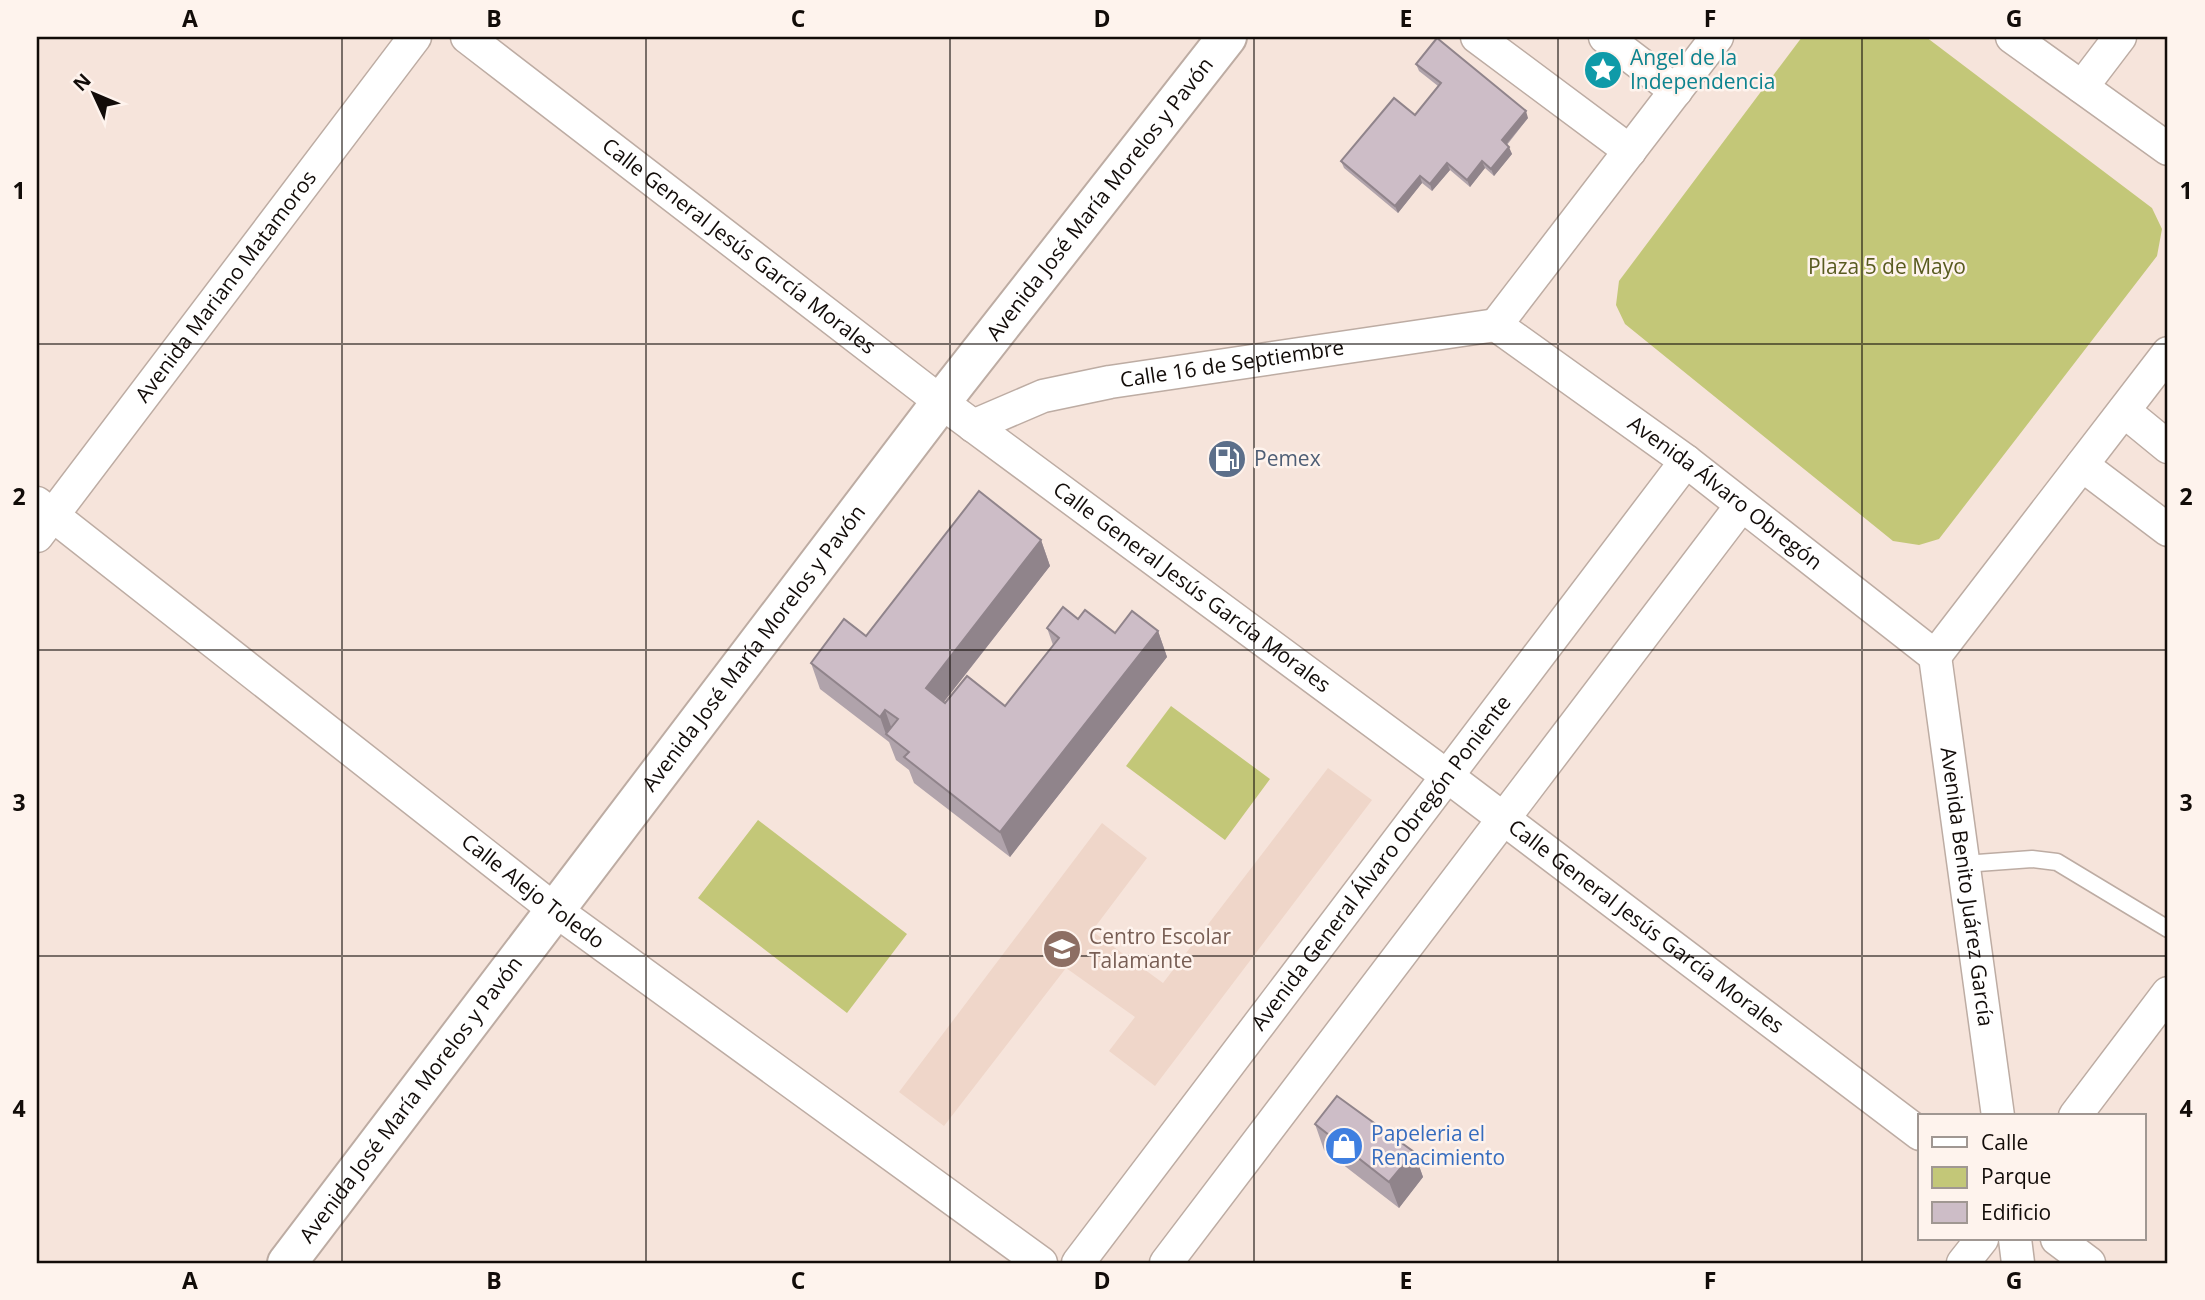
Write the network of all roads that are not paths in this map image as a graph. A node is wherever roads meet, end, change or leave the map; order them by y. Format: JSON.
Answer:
{"nodes":[{"id":1,"x":415,"y":37,"type":"edge"},
{"id":2,"x":467,"y":37,"type":"edge"},
{"id":3,"x":1227,"y":37,"type":"edge"},
{"id":4,"x":1478,"y":37,"type":"edge"},
{"id":5,"x":1605,"y":37,"type":"edge"},
{"id":6,"x":1717,"y":37,"type":"edge"},
{"id":7,"x":2120,"y":37,"type":"edge"},
{"id":8,"x":2016,"y":38,"type":"edge"},
{"id":9,"x":2082,"y":88,"type":"junction"},
{"id":10,"x":1676,"y":92,"type":"junction"},
{"id":11,"x":2168,"y":149,"type":"edge"},
{"id":12,"x":1630,"y":151,"type":"junction"},
{"id":13,"x":1496,"y":325,"type":"junction"},
{"id":14,"x":2168,"y":353,"type":"edge"},
{"id":15,"x":941,"y":402,"type":"junction"},
{"id":16,"x":2124,"y":411,"type":"junction"},
{"id":17,"x":974,"y":426,"type":"junction"},
{"id":18,"x":2168,"y":447,"type":"edge"},
{"id":19,"x":1686,"y":461,"type":"junction"},
{"id":20,"x":2082,"y":465,"type":"junction"},
{"id":21,"x":1741,"y":506,"type":"junction"},
{"id":22,"x":42,"y":518,"type":"edge"},
{"id":23,"x":2168,"y":530,"type":"edge"},
{"id":24,"x":1935,"y":656,"type":"junction"},
{"id":25,"x":1447,"y":776,"type":"junction"},
{"id":26,"x":1504,"y":819,"type":"junction"},
{"id":27,"x":1964,"y":864,"type":"junction"},
{"id":28,"x":555,"y":910,"type":"junction"},
{"id":29,"x":2168,"y":929,"type":"edge"},
{"id":30,"x":2168,"y":993,"type":"edge"},
{"id":31,"x":1998,"y":1114,"type":"edge"},
{"id":32,"x":2076,"y":1114,"type":"edge"},
{"id":33,"x":1918,"y":1132,"type":"edge"},
{"id":34,"x":1981,"y":1240,"type":"edge"},
{"id":35,"x":2015,"y":1240,"type":"edge"},
{"id":36,"x":2058,"y":1240,"type":"edge"},
{"id":37,"x":287,"y":1263,"type":"edge"},
{"id":38,"x":1041,"y":1263,"type":"edge"},
{"id":39,"x":1078,"y":1263,"type":"edge"},
{"id":40,"x":1166,"y":1263,"type":"edge"},
{"id":41,"x":1963,"y":1263,"type":"edge"},
{"id":42,"x":2018,"y":1263,"type":"edge"},
{"id":43,"x":2089,"y":1263,"type":"edge"}],
"edges":[{"from":1,"to":22,"type":"street","name":"Avenida Mariano Matamoros"},
{"from":2,"to":15,"type":"street","name":"Calle General Jesús García Morales"},
{"from":3,"to":15,"type":"main road","name":"Avenida José María Morelos y Pavón"},
{"from":4,"to":12,"type":"street"},
{"from":5,"to":10,"type":"street"},
{"from":6,"to":10,"type":"street"},
{"from":7,"to":9,"type":"street"},
{"from":8,"to":9,"type":"street"},
{"from":9,"to":11,"type":"street"},
{"from":10,"to":12,"type":"street"},
{"from":12,"to":13,"type":"street"},
{"from":13,"to":17,"type":"street","name":"Calle 16 de Septiembre"},
{"from":13,"to":19,"type":"street","name":"Avenida Álvaro Obregón"},
{"from":14,"to":16,"type":"street"},
{"from":15,"to":17,"type":"street","name":"Calle General Jesús García Morales"},
{"from":15,"to":28,"type":"main road","name":"Avenida José María Morelos y Pavón"},
{"from":16,"to":18,"type":"street"},
{"from":16,"to":20,"type":"street"},
{"from":17,"to":25,"type":"street","name":"Calle General Jesús García Morales"},
{"from":19,"to":21,"type":"street","name":"Avenida Álvaro Obregón"},
{"from":19,"to":25,"type":"street","name":"Avenida General Álvaro Obregón Poniente"},
{"from":20,"to":23,"type":"street"},
{"from":20,"to":24,"type":"street"},
{"from":21,"to":24,"type":"street","name":"Avenida Álvaro Obregón"},
{"from":21,"to":26,"type":"street"},
{"from":22,"to":28,"type":"street","name":"Calle Alejo Toledo"},
{"from":24,"to":27,"type":"street","name":"Avenida Benito Juárez García"},
{"from":25,"to":26,"type":"street","name":"Calle General Jesús García Morales"},
{"from":25,"to":39,"type":"street","name":"Avenida General Álvaro Obregón Poniente"},
{"from":26,"to":33,"type":"street","name":"Calle General Jesús García Morales"},
{"from":26,"to":40,"type":"street"},
{"from":27,"to":29,"type":"lane"},
{"from":27,"to":31,"type":"street","name":"Avenida Benito Juárez García"},
{"from":28,"to":37,"type":"main road","name":"Avenida José María Morelos y Pavón"},
{"from":28,"to":38,"type":"street","name":"Calle Alejo Toledo"},
{"from":30,"to":32,"type":"street"},
{"from":34,"to":41,"type":"street"},
{"from":35,"to":42,"type":"street"},
{"from":36,"to":43,"type":"street"}]}
